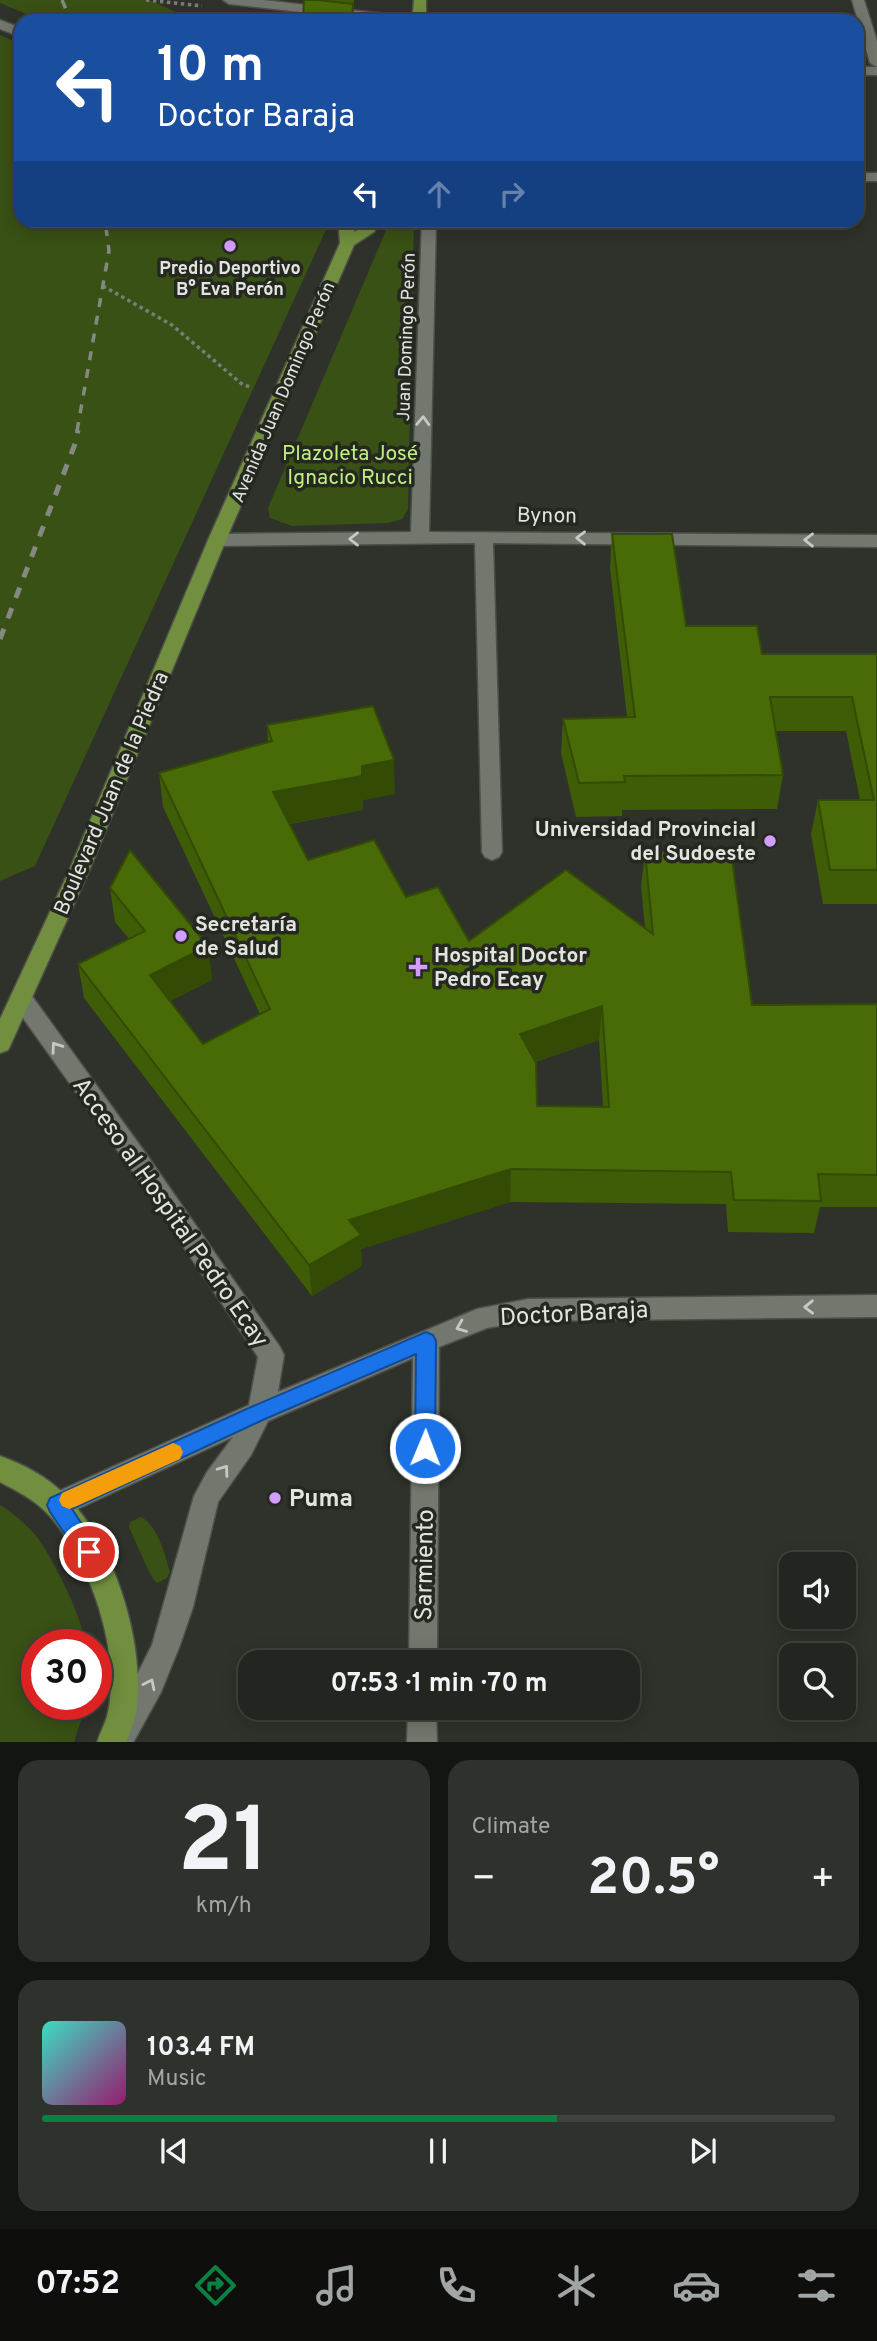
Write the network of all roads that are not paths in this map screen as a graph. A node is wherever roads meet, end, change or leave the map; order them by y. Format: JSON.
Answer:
{"nodes":[{"id":1,"x":230,"y":0,"type":"edge"},
{"id":2,"x":341,"y":14,"type":"edge"},
{"id":3,"x":864,"y":20,"type":"edge"},
{"id":4,"x":877,"y":63,"type":"edge"},
{"id":5,"x":346,"y":228,"type":"edge"},
{"id":6,"x":369,"y":228,"type":"edge"},
{"id":7,"x":429,"y":228,"type":"edge"},
{"id":8,"x":348,"y":243,"type":"junction"},
{"id":9,"x":484,"y":537,"type":"junction"},
{"id":10,"x":419,"y":538,"type":"junction"},
{"id":11,"x":217,"y":540,"type":"junction"},
{"id":12,"x":877,"y":541,"type":"edge"},
{"id":13,"x":492,"y":852,"type":"dead end"},
{"id":14,"x":21,"y":998,"type":"junction"},
{"id":15,"x":0,"y":1044,"type":"edge"},
{"id":16,"x":877,"y":1306,"type":"edge"},
{"id":17,"x":426,"y":1341,"type":"junction"},
{"id":18,"x":258,"y":1413,"type":"junction"},
{"id":19,"x":0,"y":1468,"type":"edge"},
{"id":20,"x":58,"y":1505,"type":"junction"},
{"id":21,"x":423,"y":1650,"type":"edge"},
{"id":22,"x":422,"y":1720,"type":"edge"},
{"id":23,"x":114,"y":1742,"type":"edge"},
{"id":24,"x":422,"y":1742,"type":"edge"}],
"edges":[{"from":1,"to":2,"type":"street"},
{"from":3,"to":4,"type":"street"},
{"from":5,"to":8,"type":"main road"},
{"from":6,"to":8,"type":"main road","name":"Avenida Juan Domingo Perón"},
{"from":10,"to":7,"type":"street","name":"Juan Domingo Perón","one_way":true},
{"from":8,"to":11,"type":"main road","name":"Avenida Juan Domingo Perón"},
{"from":9,"to":10,"type":"street","name":"Bynon"},
{"from":12,"to":9,"type":"street","name":"Bynon","one_way":true},
{"from":9,"to":13,"type":"street"},
{"from":10,"to":11,"type":"street","name":"Bynon","one_way":true},
{"from":11,"to":14,"type":"main road","name":"Boulevard Juan de la Piedra"},
{"from":14,"to":15,"type":"main road","name":"Boulevard Juan de la Piedra"},
{"from":18,"to":14,"type":"street","name":"Acceso al Hospital Pedro Ecay","one_way":true},
{"from":16,"to":17,"type":"street","name":"Doctor Baraja","one_way":true},
{"from":17,"to":18,"type":"street","name":"Doctor Baraja"},
{"from":17,"to":21,"type":"street","name":"Sarmiento"},
{"from":18,"to":20,"type":"street","name":"Doctor Baraja"},
{"from":23,"to":18,"type":"street","name":"Acceso al Hospital Pedro Ecay","one_way":true},
{"from":19,"to":20,"type":"main road"},
{"from":20,"to":23,"type":"main road"},
{"from":22,"to":24,"type":"street"}]}
